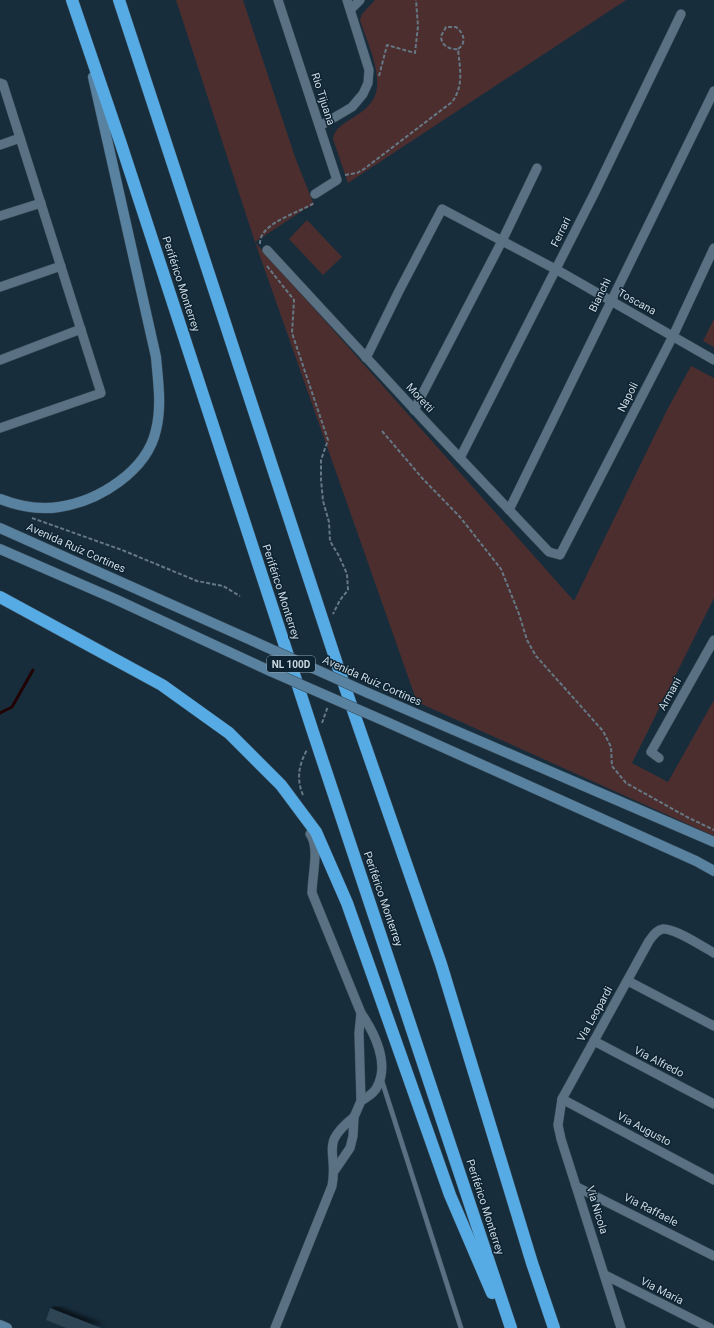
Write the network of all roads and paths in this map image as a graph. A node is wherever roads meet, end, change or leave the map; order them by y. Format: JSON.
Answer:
{"nodes":[{"id":1,"x":72,"y":0,"type":"edge"},
{"id":2,"x":119,"y":0,"type":"edge"},
{"id":3,"x":278,"y":0,"type":"edge"},
{"id":4,"x":347,"y":0,"type":"edge"},
{"id":5,"x":360,"y":0,"type":"edge"},
{"id":6,"x":416,"y":0,"type":"edge"},
{"id":7,"x":351,"y":9,"type":"junction"},
{"id":8,"x":681,"y":14,"type":"dead end"},
{"id":9,"x":85,"y":38,"type":"junction"},
{"id":10,"x":458,"y":50,"type":"junction"},
{"id":11,"x":375,"y":76,"type":"dead end"},
{"id":12,"x":0,"y":83,"type":"edge"},
{"id":13,"x":714,"y":91,"type":"edge"},
{"id":14,"x":320,"y":126,"type":"junction"},
{"id":15,"x":20,"y":138,"type":"junction"},
{"id":16,"x":0,"y":145,"type":"edge"},
{"id":17,"x":537,"y":168,"type":"dead end"},
{"id":18,"x":343,"y":175,"type":"dead end"},
{"id":19,"x":315,"y":194,"type":"joint"},
{"id":20,"x":41,"y":203,"type":"junction"},
{"id":21,"x":0,"y":216,"type":"edge"},
{"id":22,"x":502,"y":241,"type":"junction"},
{"id":23,"x":714,"y":248,"type":"edge"},
{"id":24,"x":263,"y":250,"type":"joint"},
{"id":25,"x":265,"y":263,"type":"dead end"},
{"id":26,"x":61,"y":266,"type":"junction"},
{"id":27,"x":556,"y":270,"type":"junction"},
{"id":28,"x":0,"y":288,"type":"edge"},
{"id":29,"x":610,"y":301,"type":"junction"},
{"id":30,"x":81,"y":329,"type":"junction"},
{"id":31,"x":673,"y":336,"type":"junction"},
{"id":32,"x":366,"y":358,"type":"junction"},
{"id":33,"x":0,"y":360,"type":"edge"},
{"id":34,"x":714,"y":360,"type":"edge"},
{"id":35,"x":414,"y":410,"type":"junction"},
{"id":36,"x":0,"y":428,"type":"edge"},
{"id":37,"x":382,"y":431,"type":"dead end"},
{"id":38,"x":460,"y":458,"type":"junction"},
{"id":39,"x":0,"y":499,"type":"edge"},
{"id":40,"x":509,"y":510,"type":"junction"},
{"id":41,"x":28,"y":516,"type":"dead end"},
{"id":42,"x":0,"y":528,"type":"edge"},
{"id":43,"x":0,"y":549,"type":"edge"},
{"id":44,"x":560,"y":555,"type":"joint"},
{"id":45,"x":240,"y":596,"type":"dead end"},
{"id":46,"x":0,"y":597,"type":"edge"},
{"id":47,"x":11,"y":603,"type":"junction"},
{"id":48,"x":333,"y":620,"type":"dead end"},
{"id":49,"x":714,"y":640,"type":"edge"},
{"id":50,"x":328,"y":704,"type":"dead end"},
{"id":51,"x":321,"y":724,"type":"dead end"},
{"id":52,"x":308,"y":749,"type":"dead end"},
{"id":53,"x":659,"y":758,"type":"dead end"},
{"id":54,"x":304,"y":795,"type":"dead end"},
{"id":55,"x":714,"y":830,"type":"edge"},
{"id":56,"x":714,"y":842,"type":"edge"},
{"id":57,"x":714,"y":871,"type":"edge"},
{"id":58,"x":714,"y":953,"type":"edge"},
{"id":59,"x":628,"y":981,"type":"junction"},
{"id":60,"x":361,"y":1013,"type":"junction"},
{"id":61,"x":714,"y":1026,"type":"edge"},
{"id":62,"x":594,"y":1041,"type":"junction"},
{"id":63,"x":381,"y":1076,"type":"junction"},
{"id":64,"x":562,"y":1099,"type":"junction"},
{"id":65,"x":360,"y":1101,"type":"junction"},
{"id":66,"x":714,"y":1104,"type":"edge"},
{"id":67,"x":354,"y":1117,"type":"junction"},
{"id":68,"x":335,"y":1170,"type":"junction"},
{"id":69,"x":714,"y":1180,"type":"edge"},
{"id":70,"x":577,"y":1187,"type":"junction"},
{"id":71,"x":714,"y":1256,"type":"edge"},
{"id":72,"x":605,"y":1275,"type":"junction"},
{"id":73,"x":0,"y":1325,"type":"edge"},
{"id":74,"x":7,"y":1328,"type":"edge"},
{"id":75,"x":275,"y":1328,"type":"edge"},
{"id":76,"x":461,"y":1328,"type":"edge"},
{"id":77,"x":507,"y":1328,"type":"edge"},
{"id":78,"x":511,"y":1328,"type":"edge"},
{"id":79,"x":554,"y":1328,"type":"edge"},
{"id":80,"x":622,"y":1328,"type":"edge"},
{"id":81,"x":710,"y":1328,"type":"edge"}],
"edges":[{"from":1,"to":9,"type":"highway","name":"Periférico Monterrey","number":"NL 100D"},
{"from":2,"to":79,"type":"highway"},
{"from":3,"to":14,"type":"street","name":"Rio Tijuana"},
{"from":4,"to":7,"type":"street"},
{"from":5,"to":7,"type":"street"},
{"from":6,"to":11,"type":"path"},
{"from":7,"to":14,"type":"street"},
{"from":8,"to":27,"type":"street","name":"Ferrari"},
{"from":9,"to":39,"type":"main road"},
{"from":9,"to":78,"type":"highway","name":"Periférico Monterrey","number":"NL 100D"},
{"from":10,"to":10,"type":"path"},
{"from":10,"to":18,"type":"path"},
{"from":12,"to":15,"type":"street"},
{"from":13,"to":29,"type":"street","name":"Bianchi"},
{"from":14,"to":19,"type":"street","name":"Rio Tijuana"},
{"from":15,"to":16,"type":"street"},
{"from":15,"to":20,"type":"street"},
{"from":17,"to":22,"type":"street"},
{"from":19,"to":24,"type":"path"},
{"from":20,"to":21,"type":"street"},
{"from":20,"to":26,"type":"street"},
{"from":22,"to":27,"type":"street","name":"Toscana"},
{"from":22,"to":32,"type":"street","name":"Toscana"},
{"from":22,"to":35,"type":"street"},
{"from":23,"to":31,"type":"street","name":"Napoli"},
{"from":24,"to":32,"type":"street","name":"Moretti"},
{"from":25,"to":48,"type":"path"},
{"from":26,"to":28,"type":"street"},
{"from":26,"to":30,"type":"street"},
{"from":27,"to":29,"type":"street","name":"Toscana"},
{"from":27,"to":38,"type":"street","name":"Ferrari"},
{"from":29,"to":31,"type":"street","name":"Toscana"},
{"from":29,"to":40,"type":"street","name":"Bianchi"},
{"from":30,"to":33,"type":"street"},
{"from":30,"to":36,"type":"street"},
{"from":31,"to":34,"type":"street","name":"Toscana"},
{"from":31,"to":44,"type":"street","name":"Napoli"},
{"from":32,"to":35,"type":"street","name":"Moretti"},
{"from":35,"to":38,"type":"street","name":"Moretti"},
{"from":37,"to":55,"type":"path"},
{"from":38,"to":40,"type":"street","name":"Moretti"},
{"from":40,"to":44,"type":"street","name":"Moretti"},
{"from":41,"to":45,"type":"path"},
{"from":42,"to":56,"type":"main road","name":"Avenida Ruíz Cortines","bridge":true},
{"from":43,"to":57,"type":"main road","bridge":true},
{"from":46,"to":47,"type":"highway"},
{"from":47,"to":60,"type":"street"},
{"from":47,"to":77,"type":"highway"},
{"from":49,"to":53,"type":"street","name":"Armani"},
{"from":50,"to":51,"type":"path"},
{"from":52,"to":54,"type":"path"},
{"from":58,"to":59,"type":"street","name":"Via Leopardi"},
{"from":59,"to":61,"type":"street"},
{"from":59,"to":62,"type":"street","name":"Via Leopardi"},
{"from":60,"to":63,"type":"street"},
{"from":60,"to":65,"type":"street"},
{"from":62,"to":64,"type":"street","name":"Via Leopardi"},
{"from":62,"to":66,"type":"street","name":"Via Alfredo"},
{"from":63,"to":65,"type":"street"},
{"from":63,"to":76,"type":"lane"},
{"from":64,"to":69,"type":"street","name":"Via Augusto"},
{"from":64,"to":70,"type":"street","name":"Via Nicola"},
{"from":65,"to":67,"type":"street"},
{"from":67,"to":68,"type":"street"},
{"from":67,"to":68,"type":"street"},
{"from":68,"to":75,"type":"street"},
{"from":70,"to":71,"type":"street","name":"Via Raffaele"},
{"from":70,"to":72,"type":"street","name":"Via Nicola"},
{"from":72,"to":80,"type":"street","name":"Via Nicola"},
{"from":72,"to":81,"type":"street","name":"Via María"},
{"from":73,"to":74,"type":"main road"}]}
